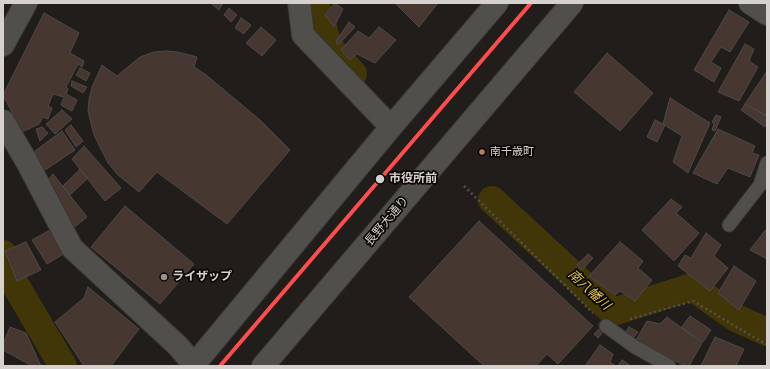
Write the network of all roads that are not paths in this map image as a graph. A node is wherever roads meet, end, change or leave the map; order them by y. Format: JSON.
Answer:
{"nodes":[{"id":1,"x":26,"y":3,"type":"edge"},
{"id":2,"x":299,"y":3,"type":"edge"},
{"id":3,"x":497,"y":3,"type":"edge"},
{"id":4,"x":572,"y":3,"type":"edge"},
{"id":5,"x":750,"y":3,"type":"edge"},
{"id":6,"x":767,"y":14,"type":"edge"},
{"id":7,"x":3,"y":45,"type":"edge"},
{"id":8,"x":3,"y":121,"type":"edge"},
{"id":9,"x":391,"y":127,"type":"junction"},
{"id":10,"x":767,"y":163,"type":"edge"},
{"id":11,"x":729,"y":225,"type":"dead end"},
{"id":12,"x":606,"y":326,"type":"road end"},
{"id":13,"x":194,"y":365,"type":"edge"},
{"id":14,"x":263,"y":366,"type":"edge"},
{"id":15,"x":669,"y":366,"type":"edge"}],
"edges":[{"from":1,"to":7,"type":"street"},
{"from":2,"to":9,"type":"street"},
{"from":3,"to":9,"type":"street"},
{"from":4,"to":14,"type":"street","name":"長野大通り"},
{"from":5,"to":6,"type":"street"},
{"from":8,"to":13,"type":"street"},
{"from":9,"to":13,"type":"street"},
{"from":10,"to":11,"type":"lane"},
{"from":12,"to":15,"type":"lane"}]}
